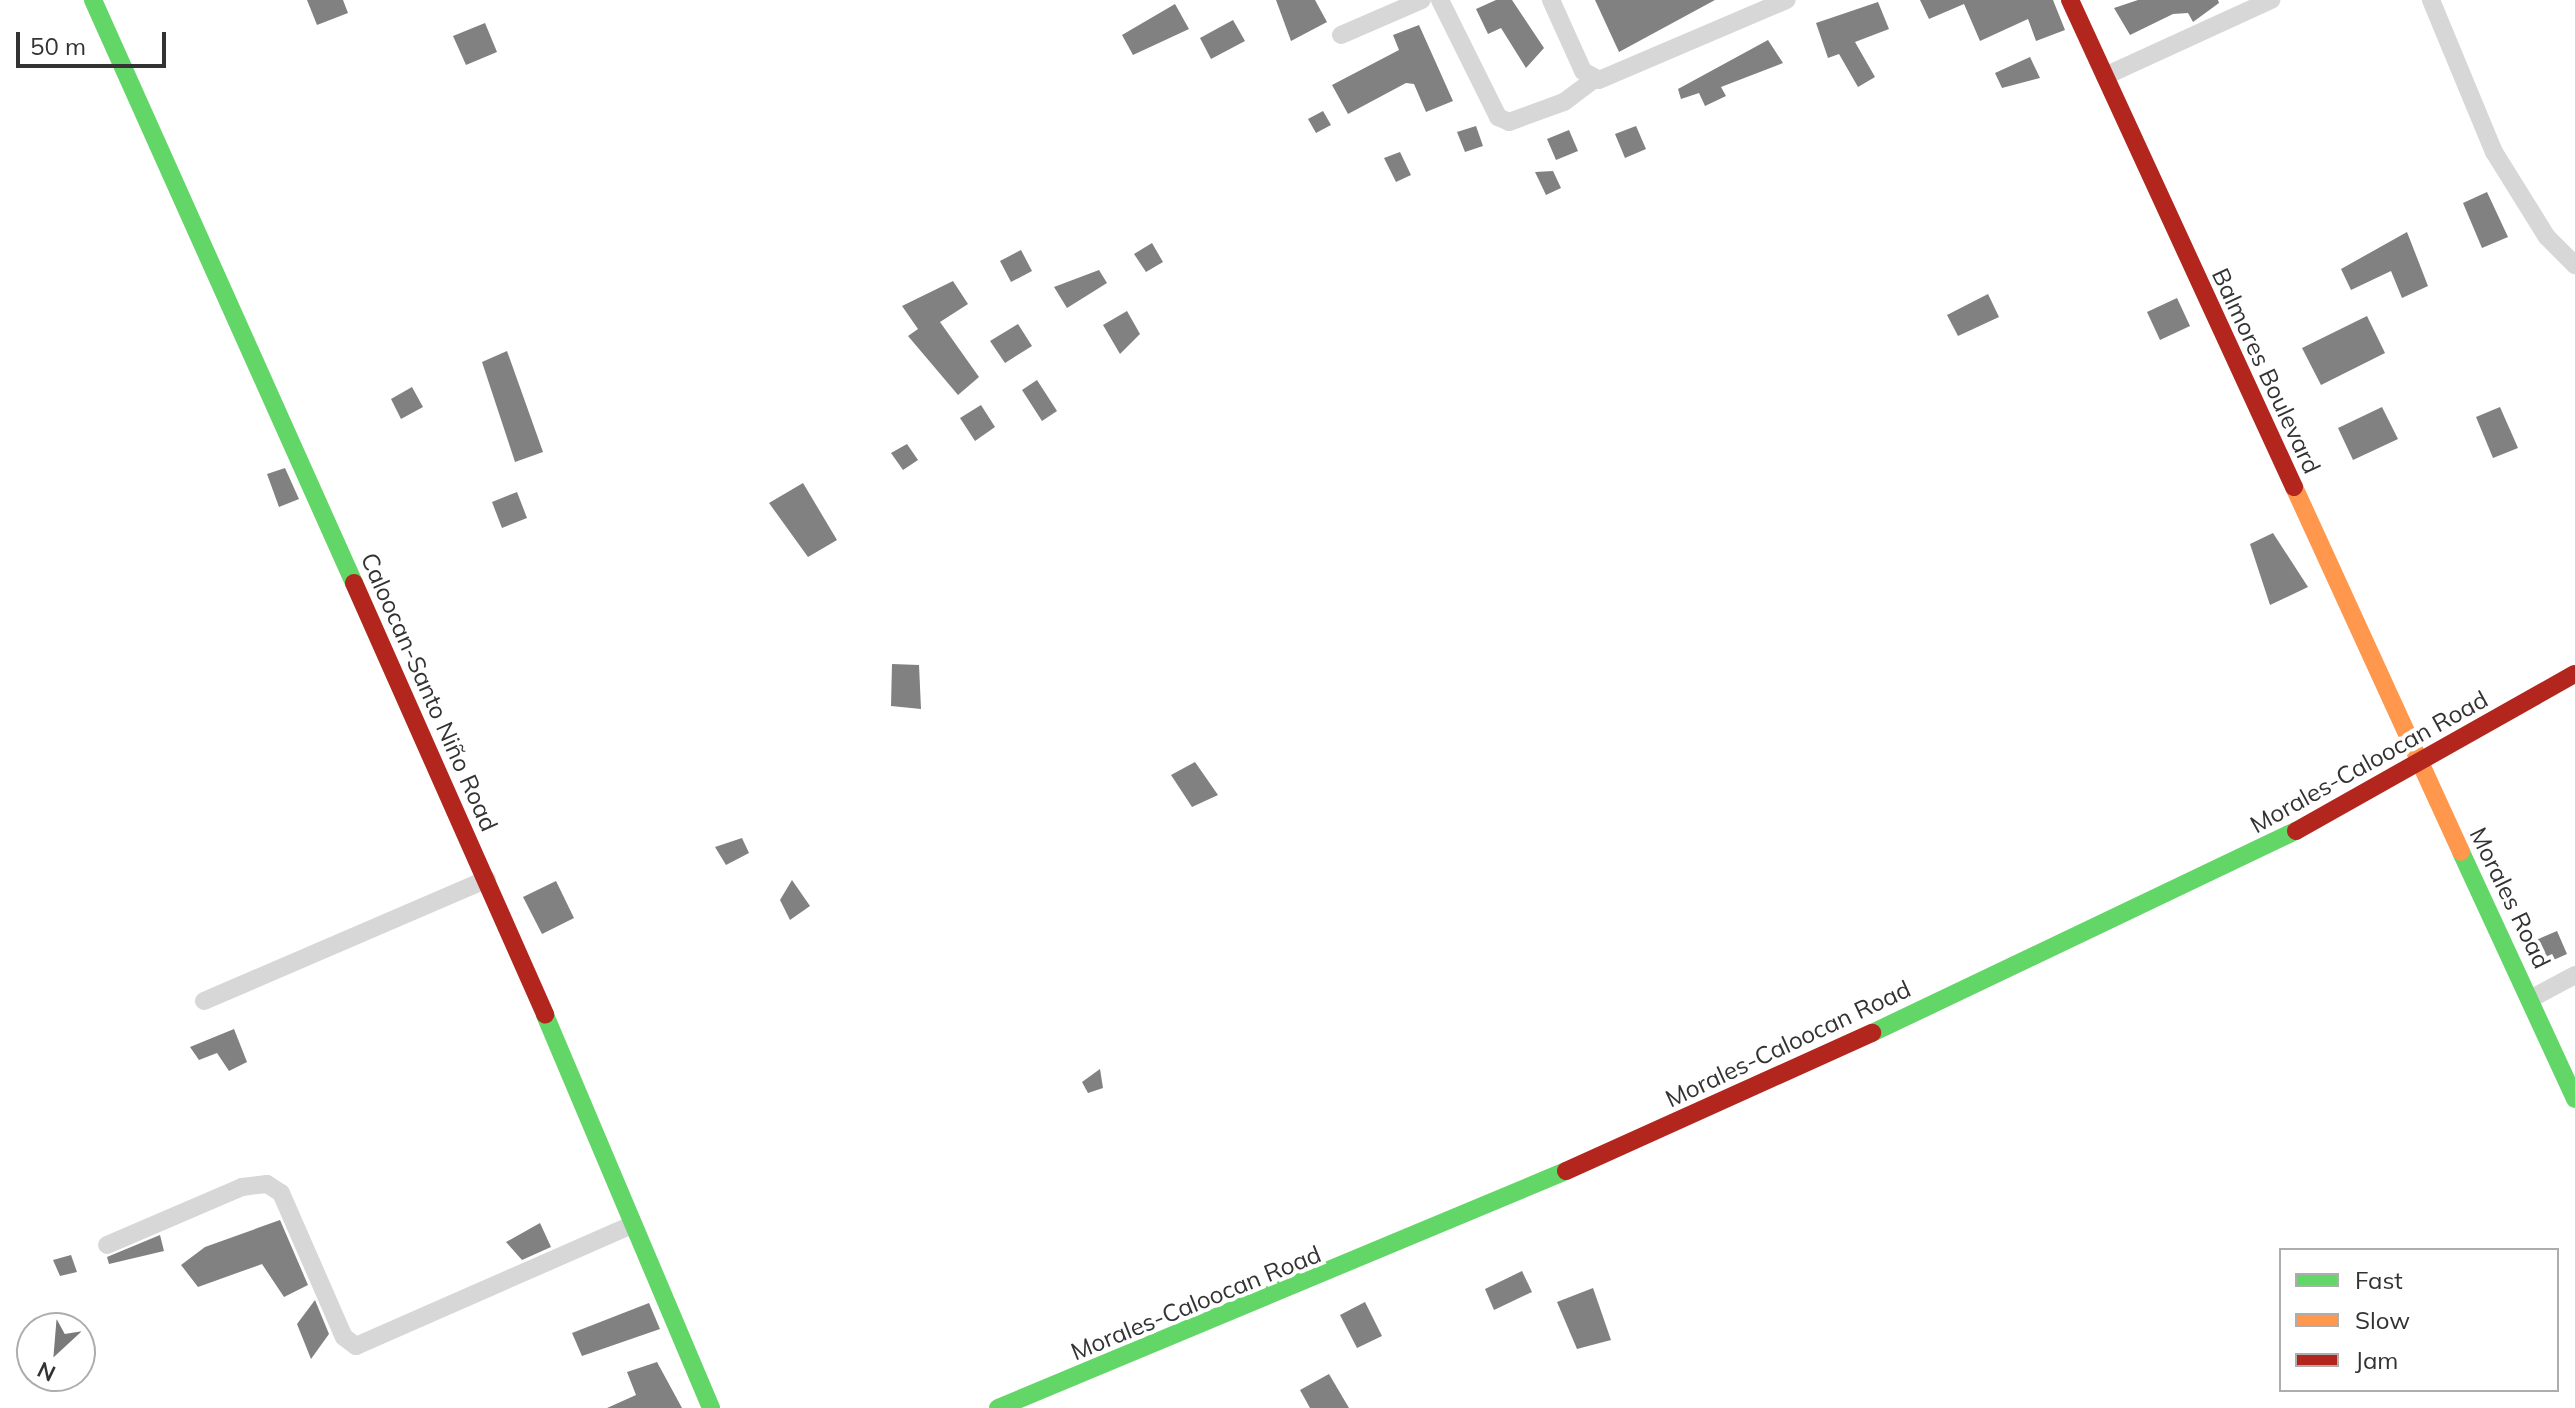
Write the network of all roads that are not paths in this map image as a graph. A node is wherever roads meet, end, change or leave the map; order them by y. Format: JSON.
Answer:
{"nodes":[{"id":1,"x":93,"y":0,"type":"edge"},
{"id":2,"x":1422,"y":0,"type":"edge"},
{"id":3,"x":1440,"y":0,"type":"edge"},
{"id":4,"x":1551,"y":0,"type":"edge"},
{"id":5,"x":1787,"y":0,"type":"edge"},
{"id":6,"x":2070,"y":0,"type":"edge"},
{"id":7,"x":2271,"y":0,"type":"edge"},
{"id":8,"x":2431,"y":0,"type":"edge"},
{"id":9,"x":1341,"y":35,"type":"dead end"},
{"id":10,"x":2105,"y":76,"type":"junction"},
{"id":11,"x":1593,"y":80,"type":"junction"},
{"id":12,"x":2575,"y":265,"type":"edge"},
{"id":13,"x":2575,"y":674,"type":"edge"},
{"id":14,"x":2417,"y":762,"type":"junction"},
{"id":15,"x":487,"y":879,"type":"junction"},
{"id":16,"x":2575,"y":975,"type":"edge"},
{"id":17,"x":2532,"y":998,"type":"junction"},
{"id":18,"x":204,"y":1001,"type":"dead end"},
{"id":19,"x":2575,"y":1099,"type":"edge"},
{"id":20,"x":632,"y":1225,"type":"junction"},
{"id":21,"x":107,"y":1245,"type":"dead end"},
{"id":22,"x":711,"y":1408,"type":"edge"},
{"id":23,"x":998,"y":1408,"type":"edge"}],
"edges":[{"from":1,"to":15,"type":"street","name":"Caloocan-Santo Niño Road"},
{"from":2,"to":9,"type":"street"},
{"from":3,"to":11,"type":"street"},
{"from":4,"to":11,"type":"street"},
{"from":5,"to":11,"type":"street"},
{"from":6,"to":10,"type":"street","name":"Balmores Boulevard"},
{"from":7,"to":10,"type":"street"},
{"from":8,"to":12,"type":"street"},
{"from":10,"to":14,"type":"street","name":"Balmores Boulevard"},
{"from":13,"to":14,"type":"street","name":"Morales-Caloocan Road"},
{"from":14,"to":17,"type":"street","name":"Morales Road"},
{"from":14,"to":23,"type":"street","name":"Morales-Caloocan Road"},
{"from":15,"to":18,"type":"street"},
{"from":15,"to":20,"type":"street","name":"Caloocan-Santo Niño Road"},
{"from":16,"to":17,"type":"street"},
{"from":17,"to":19,"type":"street","name":"Morales Road"},
{"from":20,"to":21,"type":"street"},
{"from":20,"to":22,"type":"street","name":"Caloocan-Santo Niño Road"}]}
